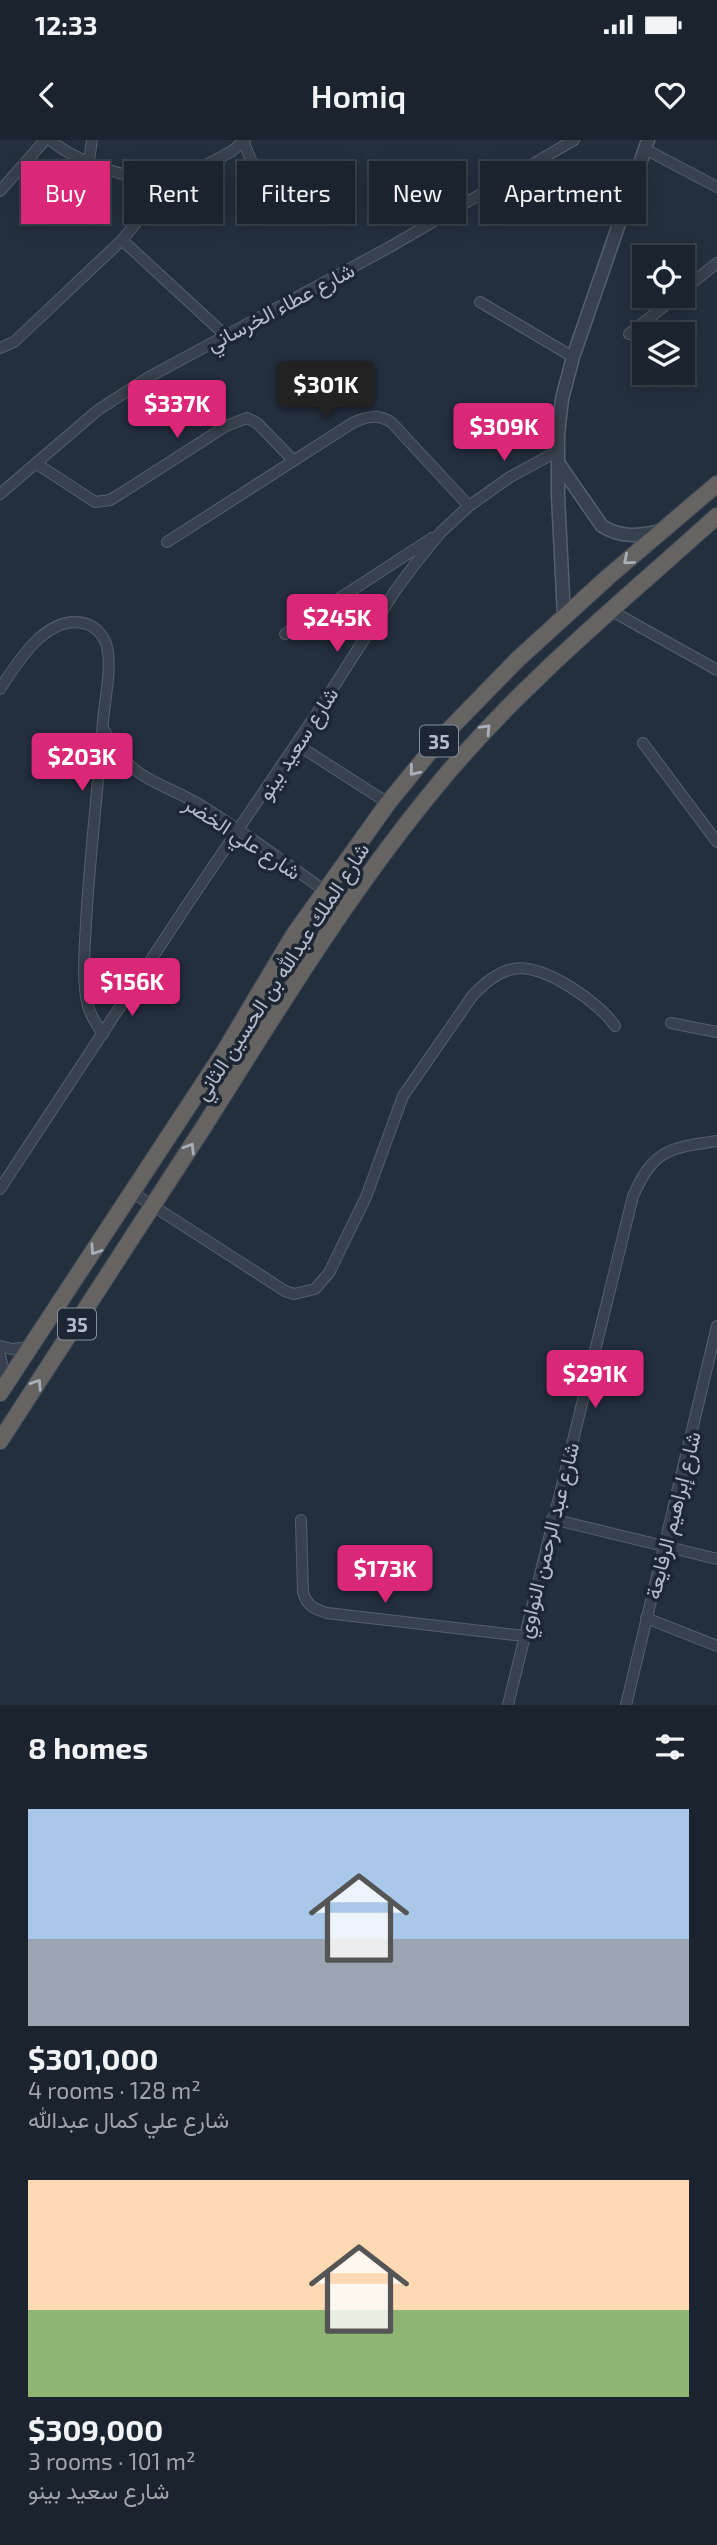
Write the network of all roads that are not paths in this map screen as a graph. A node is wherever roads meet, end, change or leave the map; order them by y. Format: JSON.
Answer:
{"nodes":[{"id":1,"x":47,"y":140,"type":"edge"},
{"id":2,"x":92,"y":140,"type":"edge"},
{"id":3,"x":575,"y":140,"type":"edge"},
{"id":4,"x":245,"y":141,"type":"edge"},
{"id":5,"x":647,"y":144,"type":"edge"},
{"id":6,"x":89,"y":161,"type":"joint"},
{"id":7,"x":210,"y":161,"type":"edge"},
{"id":8,"x":253,"y":161,"type":"edge"},
{"id":9,"x":717,"y":187,"type":"edge"},
{"id":10,"x":0,"y":191,"type":"edge"},
{"id":11,"x":135,"y":224,"type":"edge"},
{"id":12,"x":122,"y":240,"type":"junction"},
{"id":13,"x":717,"y":263,"type":"edge"},
{"id":14,"x":695,"y":281,"type":"edge"},
{"id":15,"x":480,"y":302,"type":"dead end"},
{"id":16,"x":662,"y":308,"type":"edge"},
{"id":17,"x":629,"y":334,"type":"dead end"},
{"id":18,"x":225,"y":335,"type":"junction"},
{"id":19,"x":0,"y":348,"type":"edge"},
{"id":20,"x":573,"y":357,"type":"junction"},
{"id":21,"x":559,"y":458,"type":"junction"},
{"id":22,"x":293,"y":460,"type":"junction"},
{"id":23,"x":37,"y":464,"type":"junction"},
{"id":24,"x":717,"y":484,"type":"edge"},
{"id":25,"x":0,"y":494,"type":"edge"},
{"id":26,"x":469,"y":506,"type":"junction"},
{"id":27,"x":717,"y":516,"type":"edge"},
{"id":28,"x":661,"y":531,"type":"junction"},
{"id":29,"x":441,"y":532,"type":"junction"},
{"id":30,"x":167,"y":542,"type":"dead end"},
{"id":31,"x":610,"y":610,"type":"junction"},
{"id":32,"x":564,"y":616,"type":"junction"},
{"id":33,"x":285,"y":634,"type":"dead end"},
{"id":34,"x":717,"y":670,"type":"edge"},
{"id":35,"x":0,"y":689,"type":"edge"},
{"id":36,"x":103,"y":727,"type":"junction"},
{"id":37,"x":643,"y":743,"type":"dead end"},
{"id":38,"x":296,"y":744,"type":"junction"},
{"id":39,"x":388,"y":803,"type":"junction"},
{"id":40,"x":239,"y":831,"type":"junction"},
{"id":41,"x":717,"y":842,"type":"edge"},
{"id":42,"x":325,"y":891,"type":"junction"},
{"id":43,"x":671,"y":1023,"type":"dead end"},
{"id":44,"x":615,"y":1026,"type":"dead end"},
{"id":45,"x":717,"y":1032,"type":"edge"},
{"id":46,"x":103,"y":1034,"type":"junction"},
{"id":47,"x":717,"y":1141,"type":"edge"},
{"id":48,"x":0,"y":1189,"type":"edge"},
{"id":49,"x":133,"y":1194,"type":"junction"},
{"id":50,"x":153,"y":1206,"type":"junction"},
{"id":51,"x":717,"y":1326,"type":"edge"},
{"id":52,"x":0,"y":1346,"type":"edge"},
{"id":53,"x":30,"y":1347,"type":"junction"},
{"id":54,"x":0,"y":1356,"type":"edge"},
{"id":55,"x":3,"y":1388,"type":"edge"},
{"id":56,"x":0,"y":1441,"type":"edge"},
{"id":57,"x":552,"y":1519,"type":"junction"},
{"id":58,"x":301,"y":1520,"type":"dead end"},
{"id":59,"x":664,"y":1546,"type":"junction"},
{"id":60,"x":717,"y":1559,"type":"edge"},
{"id":61,"x":646,"y":1618,"type":"junction"},
{"id":62,"x":524,"y":1636,"type":"junction"},
{"id":63,"x":717,"y":1646,"type":"edge"},
{"id":64,"x":508,"y":1705,"type":"edge"},
{"id":65,"x":626,"y":1705,"type":"edge"}],
"edges":[{"from":1,"to":6,"type":"street"},
{"from":1,"to":10,"type":"street"},
{"from":2,"to":6,"type":"street"},
{"from":3,"to":18,"type":"street","name":"شارع عطاء الخرساني"},
{"from":4,"to":7,"type":"street"},
{"from":4,"to":8,"type":"street"},
{"from":5,"to":9,"type":"street"},
{"from":5,"to":20,"type":"street"},
{"from":11,"to":12,"type":"street"},
{"from":12,"to":18,"type":"street"},
{"from":12,"to":19,"type":"street"},
{"from":13,"to":14,"type":"street"},
{"from":15,"to":20,"type":"street"},
{"from":16,"to":17,"type":"street"},
{"from":18,"to":23,"type":"street","name":"شارع عطاء الخرساني"},
{"from":20,"to":21,"type":"street"},
{"from":21,"to":26,"type":"street","name":"شارع سعيد بينو"},
{"from":21,"to":28,"type":"street"},
{"from":21,"to":32,"type":"street"},
{"from":22,"to":23,"type":"street"},
{"from":22,"to":26,"type":"street"},
{"from":22,"to":30,"type":"street"},
{"from":23,"to":25,"type":"street","name":"شارع عطاء الخرساني"},
{"from":24,"to":28,"type":"highway","name":"شارع الملك عبدالله بن الحسين الثاني","number":"35"},
{"from":26,"to":29,"type":"street","name":"شارع سعيد بينو"},
{"from":27,"to":31,"type":"highway","name":"شارع الملك عبدالله بن الحسين الثاني","number":"35"},
{"from":28,"to":32,"type":"highway","name":"شارع الملك عبدالله بن الحسين الثاني","number":"35","one_way":true},
{"from":29,"to":33,"type":"street"},
{"from":29,"to":38,"type":"street","name":"شارع سعيد بينو"},
{"from":31,"to":34,"type":"street"},
{"from":50,"to":31,"type":"highway","name":"شارع الملك عبدالله بن الحسين الثاني","number":"35","one_way":true},
{"from":32,"to":39,"type":"highway","name":"شارع الملك عبدالله بن الحسين الثاني","number":"35","one_way":true},
{"from":35,"to":36,"type":"street"},
{"from":36,"to":40,"type":"street","name":"شارع علي الخضر"},
{"from":36,"to":46,"type":"street"},
{"from":37,"to":41,"type":"street"},
{"from":38,"to":39,"type":"street"},
{"from":38,"to":40,"type":"street","name":"شارع سعيد بينو"},
{"from":39,"to":42,"type":"highway","name":"شارع الملك عبدالله بن الحسين الثاني","number":"35"},
{"from":40,"to":42,"type":"street","name":"شارع علي الخضر"},
{"from":40,"to":46,"type":"street","name":"شارع سعيد بينو"},
{"from":42,"to":49,"type":"highway","name":"شارع الملك عبدالله بن الحسين الثاني","number":"35"},
{"from":43,"to":45,"type":"street"},
{"from":44,"to":50,"type":"street"},
{"from":46,"to":48,"type":"street","name":"شارع سعيد بينو"},
{"from":47,"to":57,"type":"street","name":"شارع عبد الرحمن النواوي"},
{"from":49,"to":50,"type":"street"},
{"from":49,"to":53,"type":"highway","name":"شارع الملك عبدالله بن الحسين الثاني","number":"35","one_way":true},
{"from":56,"to":50,"type":"highway","name":"شارع الملك عبدالله بن الحسين الثاني","number":"35","one_way":true},
{"from":51,"to":59,"type":"street","name":"شارع إبراهيم الرفايعة"},
{"from":52,"to":53,"type":"street"},
{"from":53,"to":55,"type":"highway","name":"شارع الملك عبدالله بن الحسين الثاني","number":"35"},
{"from":54,"to":55,"type":"street"},
{"from":57,"to":59,"type":"street"},
{"from":57,"to":62,"type":"street","name":"شارع عبد الرحمن النواوي"},
{"from":58,"to":62,"type":"street"},
{"from":59,"to":60,"type":"street"},
{"from":59,"to":61,"type":"street","name":"شارع إبراهيم الرفايعة"},
{"from":61,"to":63,"type":"street"},
{"from":61,"to":65,"type":"street","name":"شارع إبراهيم الرفايعة"},
{"from":62,"to":64,"type":"street","name":"شارع عبد الرحمن النواوي"}]}
